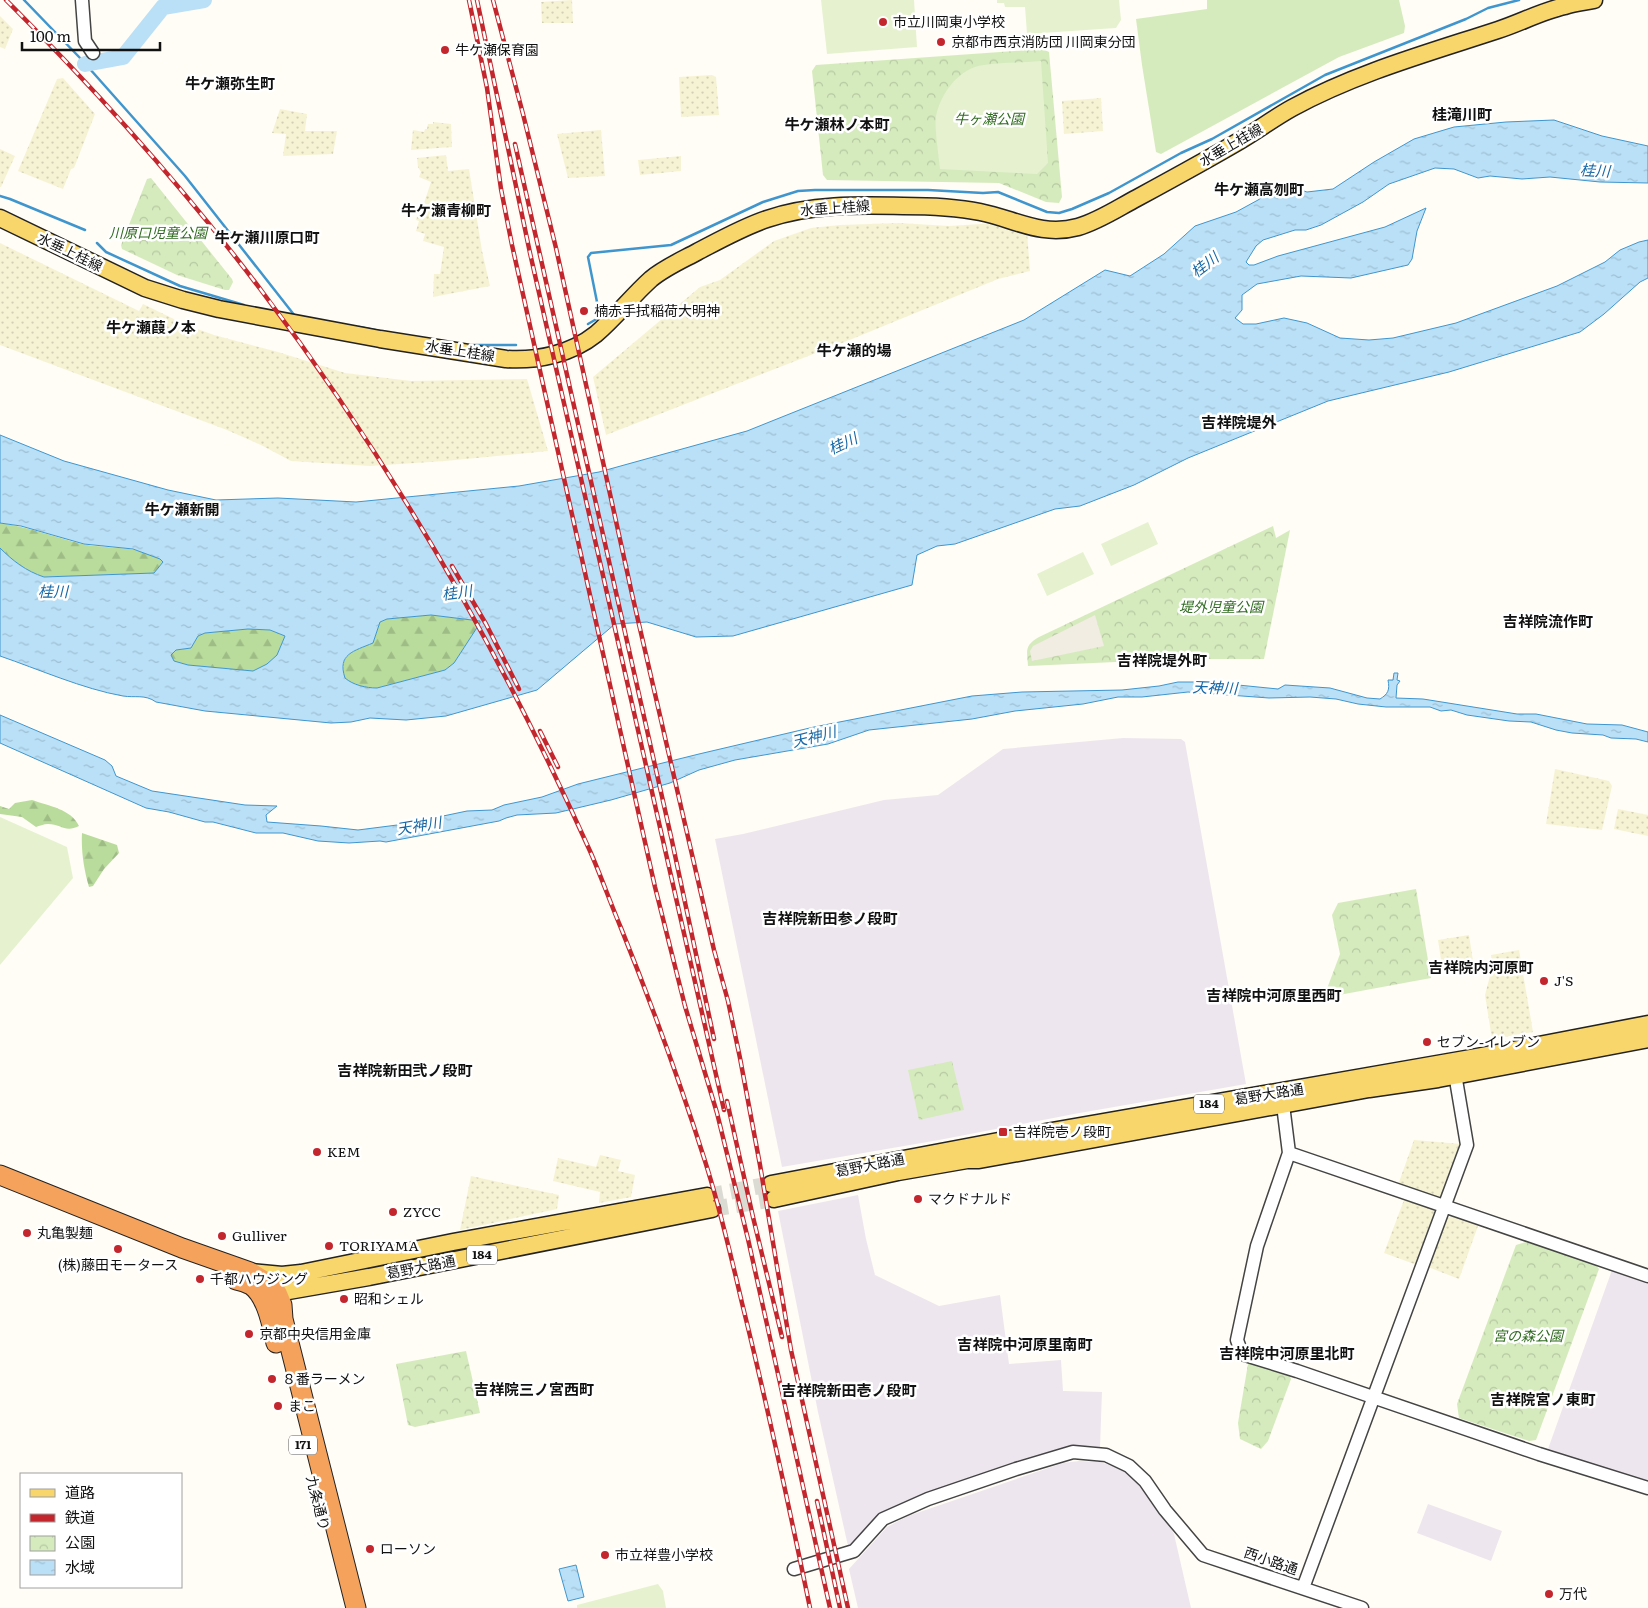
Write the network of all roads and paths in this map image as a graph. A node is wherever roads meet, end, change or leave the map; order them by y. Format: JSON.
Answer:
{"nodes":[{"id":1,"x":82,"y":0,"type":"edge"},
{"id":2,"x":1594,"y":0,"type":"edge"},
{"id":3,"x":93,"y":53,"type":"dead end"},
{"id":4,"x":0,"y":218,"type":"edge"},
{"id":5,"x":1648,"y":1024,"type":"edge"},
{"id":6,"x":1623,"y":1036,"type":"junction"},
{"id":7,"x":1648,"y":1040,"type":"edge"},
{"id":8,"x":1454,"y":1068,"type":"junction"},
{"id":9,"x":1368,"y":1083,"type":"junction"},
{"id":10,"x":1283,"y":1105,"type":"junction"},
{"id":11,"x":1289,"y":1153,"type":"junction"},
{"id":12,"x":0,"y":1175,"type":"edge"},
{"id":13,"x":0,"y":1187,"type":"edge"},
{"id":14,"x":1444,"y":1206,"type":"junction"},
{"id":15,"x":301,"y":1273,"type":"junction"},
{"id":16,"x":1648,"y":1276,"type":"edge"},
{"id":17,"x":251,"y":1279,"type":"junction"},
{"id":18,"x":272,"y":1301,"type":"junction"},
{"id":19,"x":1374,"y":1398,"type":"junction"},
{"id":20,"x":1648,"y":1488,"type":"edge"},
{"id":21,"x":794,"y":1569,"type":"dead end"},
{"id":22,"x":1303,"y":1588,"type":"junction"},
{"id":23,"x":344,"y":1608,"type":"edge"},
{"id":24,"x":356,"y":1608,"type":"edge"},
{"id":25,"x":1362,"y":1608,"type":"edge"}],
"edges":[{"from":1,"to":3,"type":"street"},
{"from":2,"to":4,"type":"main road","name":"水垂上桂線"},
{"from":5,"to":6,"type":"main road","name":"葛野大路通","number":"184"},
{"from":6,"to":7,"type":"main road","name":"葛野大路通","number":"184"},
{"from":6,"to":8,"type":"main road","name":"葛野大路通","number":"184"},
{"from":8,"to":9,"type":"main road","name":"葛野大路通","number":"184"},
{"from":8,"to":14,"type":"street"},
{"from":9,"to":10,"type":"main road","name":"葛野大路通","number":"184"},
{"from":9,"to":10,"type":"main road","name":"葛野大路通","number":"184"},
{"from":10,"to":11,"type":"street"},
{"from":11,"to":14,"type":"street"},
{"from":11,"to":19,"type":"street"},
{"from":12,"to":17,"type":"highway","name":"葛野大路通"},
{"from":13,"to":17,"type":"highway","name":"葛野大路通"},
{"from":14,"to":16,"type":"street"},
{"from":14,"to":19,"type":"street"},
{"from":15,"to":17,"type":"main road","name":"葛野大路通","number":"184"},
{"from":15,"to":18,"type":"main road"},
{"from":15,"to":18,"type":"main road","name":"葛野大路通","number":"184"},
{"from":17,"to":18,"type":"highway","name":"九条通り","number":"171"},
{"from":18,"to":23,"type":"highway","name":"九条通り","number":"171"},
{"from":18,"to":24,"type":"highway","name":"九条通り","number":"171"},
{"from":19,"to":20,"type":"street"},
{"from":19,"to":22,"type":"street"},
{"from":21,"to":22,"type":"street","name":"西小路通"},
{"from":22,"to":25,"type":"street","name":"西小路通"}]}
